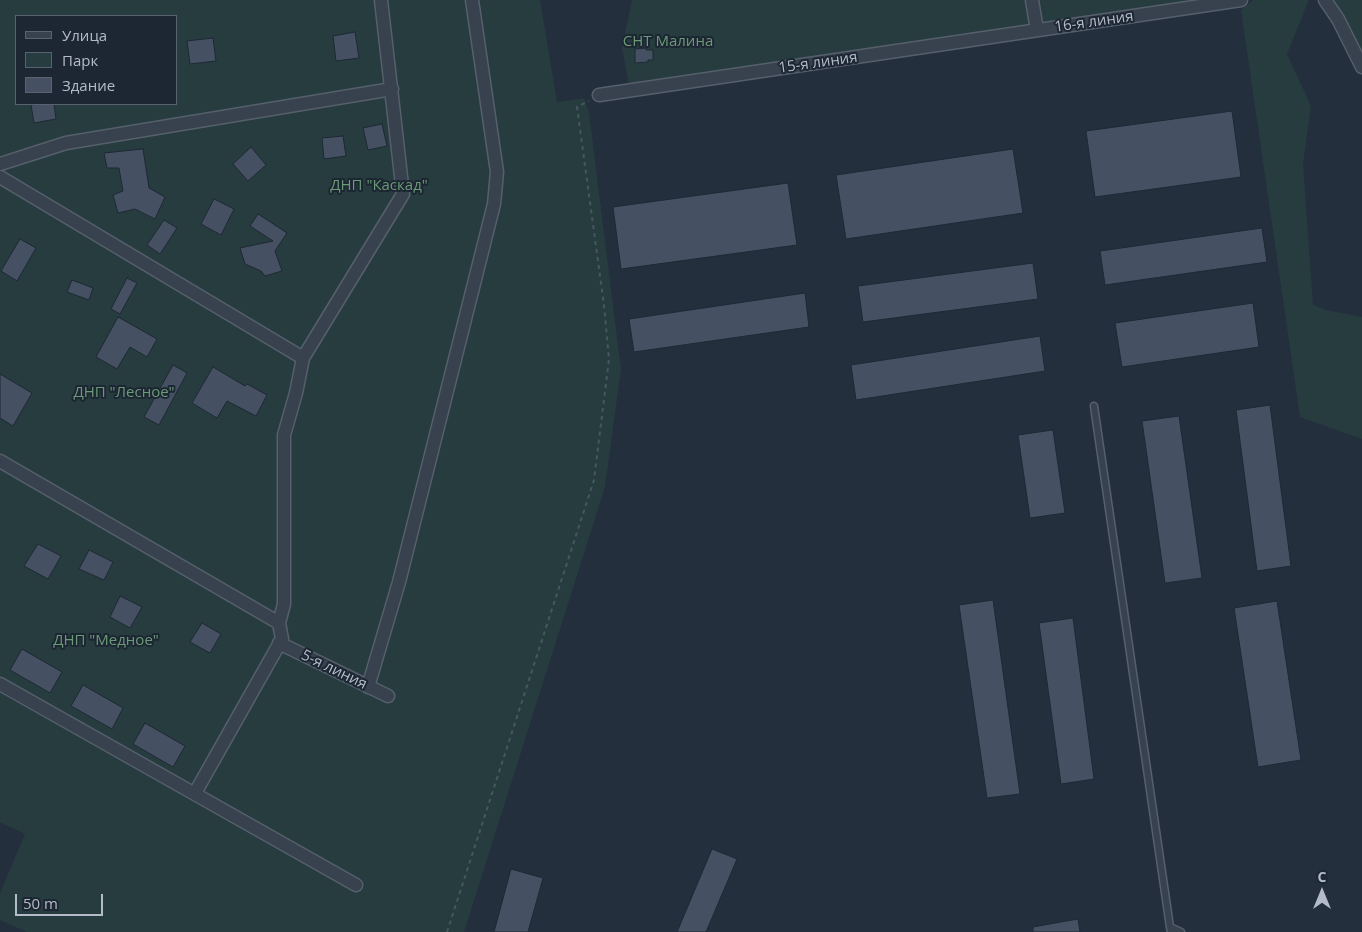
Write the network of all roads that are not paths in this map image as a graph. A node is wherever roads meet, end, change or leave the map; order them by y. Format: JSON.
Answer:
{"nodes":[{"id":1,"x":381,"y":0,"type":"edge"},
{"id":2,"x":472,"y":0,"type":"edge"},
{"id":3,"x":1032,"y":0,"type":"edge"},
{"id":4,"x":1241,"y":0,"type":"edge"},
{"id":5,"x":1325,"y":0,"type":"edge"},
{"id":6,"x":1037,"y":30,"type":"junction"},
{"id":7,"x":1362,"y":67,"type":"edge"},
{"id":8,"x":392,"y":89,"type":"junction"},
{"id":9,"x":599,"y":95,"type":"road end"},
{"id":10,"x":0,"y":164,"type":"edge"},
{"id":11,"x":0,"y":177,"type":"edge"},
{"id":12,"x":303,"y":358,"type":"junction"},
{"id":13,"x":1094,"y":406,"type":"dead end"},
{"id":14,"x":0,"y":461,"type":"edge"},
{"id":15,"x":279,"y":623,"type":"junction"},
{"id":16,"x":279,"y":643,"type":"junction"},
{"id":17,"x":0,"y":684,"type":"edge"},
{"id":18,"x":368,"y":687,"type":"junction"},
{"id":19,"x":388,"y":696,"type":"dead end"},
{"id":20,"x":194,"y":793,"type":"junction"},
{"id":21,"x":356,"y":885,"type":"dead end"},
{"id":22,"x":1170,"y":930,"type":"edge"},
{"id":23,"x":1181,"y":932,"type":"edge"}],
"edges":[{"from":1,"to":8,"type":"street"},
{"from":2,"to":18,"type":"street"},
{"from":3,"to":6,"type":"street"},
{"from":4,"to":6,"type":"street","name":"16-я линия"},
{"from":5,"to":7,"type":"street"},
{"from":6,"to":9,"type":"street","name":"15-я линия"},
{"from":8,"to":10,"type":"street"},
{"from":8,"to":12,"type":"street"},
{"from":11,"to":12,"type":"street"},
{"from":12,"to":15,"type":"street"},
{"from":13,"to":22,"type":"lane"},
{"from":14,"to":15,"type":"street"},
{"from":15,"to":16,"type":"street"},
{"from":16,"to":18,"type":"street","name":"5-я линия"},
{"from":16,"to":20,"type":"street"},
{"from":17,"to":20,"type":"street"},
{"from":18,"to":19,"type":"street","name":"5-я линия"},
{"from":20,"to":21,"type":"street"},
{"from":22,"to":23,"type":"lane"}]}
